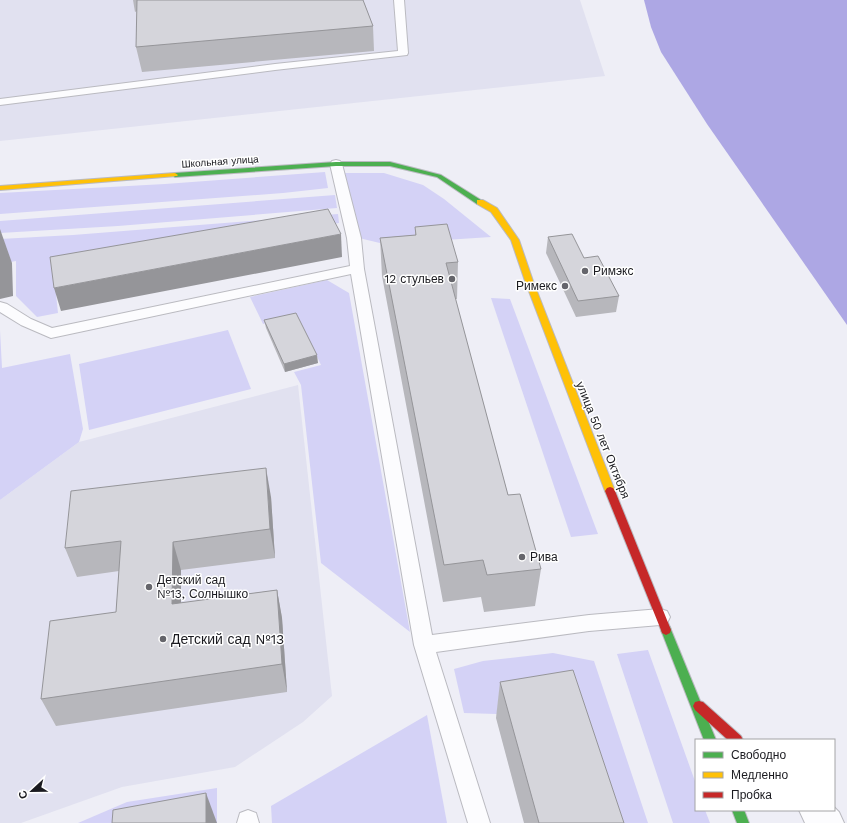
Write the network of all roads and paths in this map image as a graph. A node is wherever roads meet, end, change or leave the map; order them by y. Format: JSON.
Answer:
{"nodes":[{"id":1,"x":399,"y":0,"type":"edge"},
{"id":2,"x":0,"y":102,"type":"edge"},
{"id":3,"x":336,"y":164,"type":"junction"},
{"id":4,"x":439,"y":176,"type":"joint"},
{"id":5,"x":0,"y":188,"type":"edge"},
{"id":6,"x":357,"y":269,"type":"junction"},
{"id":7,"x":0,"y":307,"type":"edge"},
{"id":8,"x":660,"y":617,"type":"junction"},
{"id":9,"x":424,"y":646,"type":"junction"},
{"id":10,"x":695,"y":702,"type":"junction"},
{"id":11,"x":710,"y":739,"type":"edge"},
{"id":12,"x":736,"y":739,"type":"edge"},
{"id":13,"x":738,"y":811,"type":"edge"},
{"id":14,"x":815,"y":811,"type":"edge"},
{"id":15,"x":479,"y":823,"type":"edge"},
{"id":16,"x":743,"y":823,"type":"edge"},
{"id":17,"x":828,"y":823,"type":"edge"}],
"edges":[{"from":1,"to":2,"type":"lane"},
{"from":3,"to":4,"type":"street","name":"Школьная улица"},
{"from":3,"to":5,"type":"street","name":"Школьная улица"},
{"from":3,"to":6,"type":"lane"},
{"from":4,"to":8,"type":"street","name":"улица 50 лет Октября"},
{"from":6,"to":7,"type":"lane"},
{"from":6,"to":9,"type":"lane"},
{"from":8,"to":9,"type":"lane"},
{"from":8,"to":10,"type":"street","name":"улица 50 лет Октября"},
{"from":9,"to":15,"type":"lane"},
{"from":10,"to":11,"type":"street","name":"улица 50 лет Октября"},
{"from":10,"to":12,"type":"street"},
{"from":13,"to":16,"type":"street"},
{"from":14,"to":17,"type":"street"}]}
